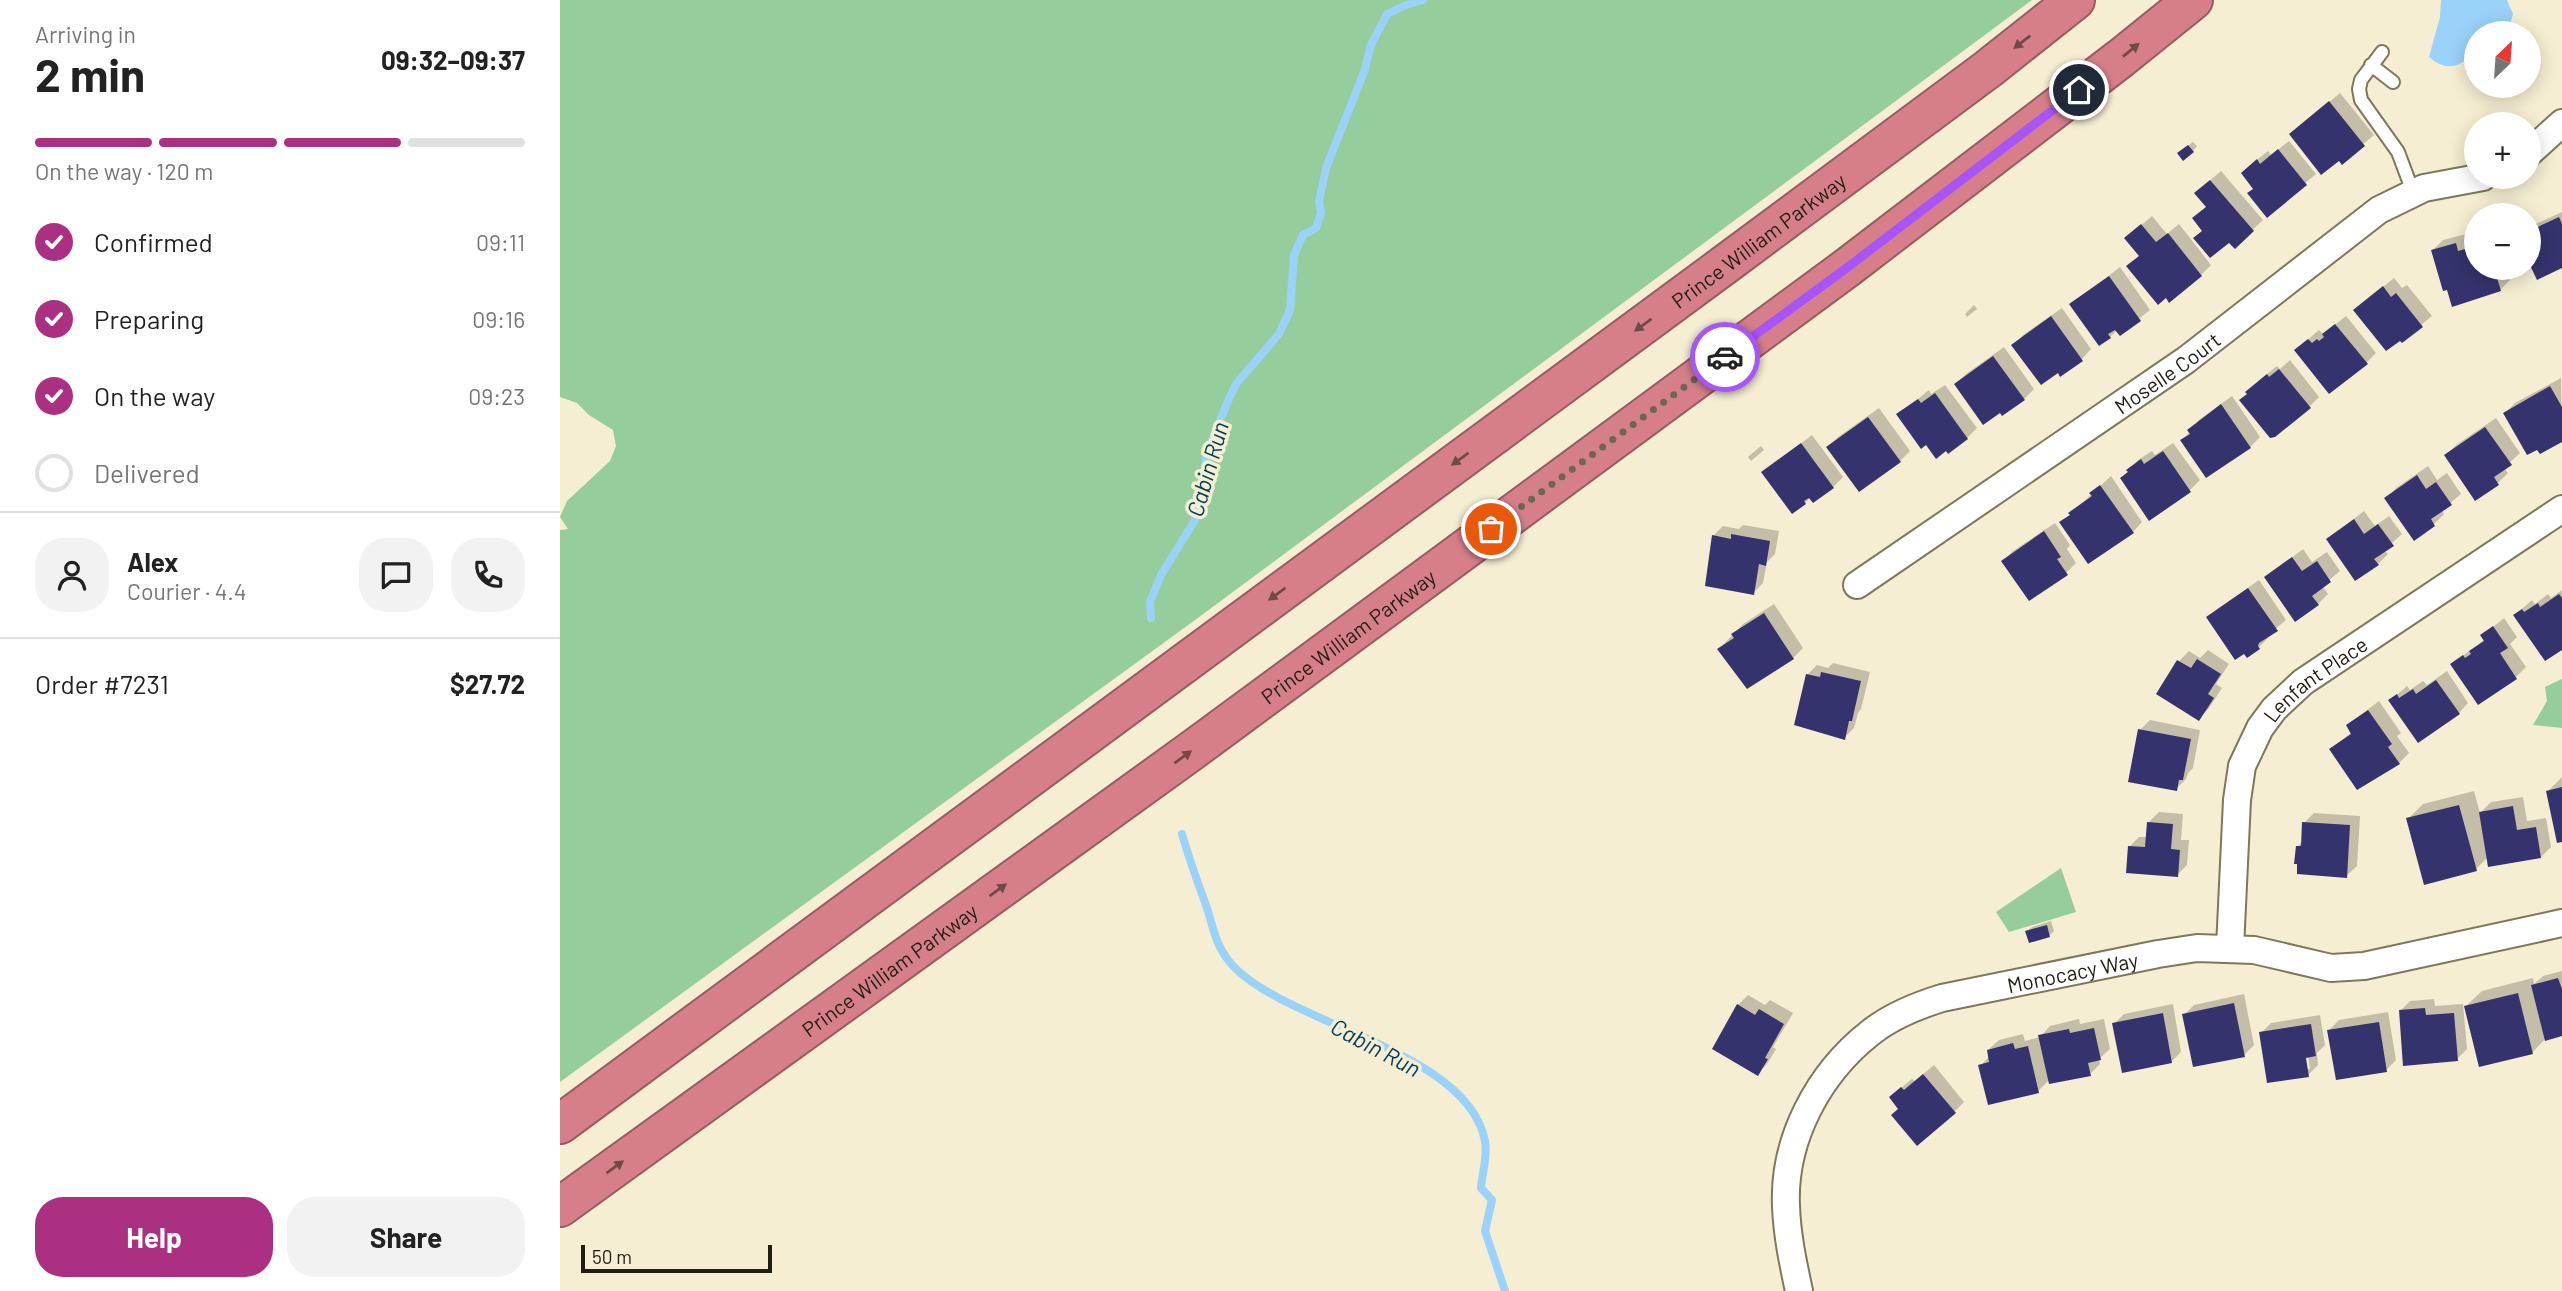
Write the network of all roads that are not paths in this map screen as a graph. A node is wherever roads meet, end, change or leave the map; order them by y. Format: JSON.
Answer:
{"nodes":[{"id":1,"x":2076,"y":0,"type":"edge"},
{"id":2,"x":2193,"y":0,"type":"edge"},
{"id":3,"x":2382,"y":51,"type":"dead end"},
{"id":4,"x":2371,"y":65,"type":"junction"},
{"id":5,"x":2393,"y":82,"type":"dead end"},
{"id":6,"x":2562,"y":123,"type":"edge"},
{"id":7,"x":2541,"y":142,"type":"edge"},
{"id":8,"x":2464,"y":181,"type":"edge"},
{"id":9,"x":2413,"y":192,"type":"junction"},
{"id":10,"x":2562,"y":509,"type":"edge"},
{"id":11,"x":1857,"y":585,"type":"dead end"},
{"id":12,"x":2562,"y":923,"type":"edge"},
{"id":13,"x":2230,"y":948,"type":"junction"},
{"id":14,"x":560,"y":1124,"type":"edge"},
{"id":15,"x":560,"y":1207,"type":"edge"},
{"id":16,"x":1799,"y":1291,"type":"edge"}],
"edges":[{"from":1,"to":14,"type":"highway","name":"Prince William Parkway","one_way":true},
{"from":15,"to":2,"type":"highway","name":"Prince William Parkway","one_way":true},
{"from":3,"to":4,"type":"lane"},
{"from":4,"to":5,"type":"lane"},
{"from":4,"to":9,"type":"lane"},
{"from":6,"to":7,"type":"street"},
{"from":8,"to":9,"type":"street","name":"Moselle Court"},
{"from":9,"to":11,"type":"street","name":"Moselle Court"},
{"from":10,"to":13,"type":"street","name":"Lenfant Place"},
{"from":12,"to":13,"type":"street","name":"Monocacy Way"},
{"from":13,"to":16,"type":"street","name":"Monocacy Way"}]}
